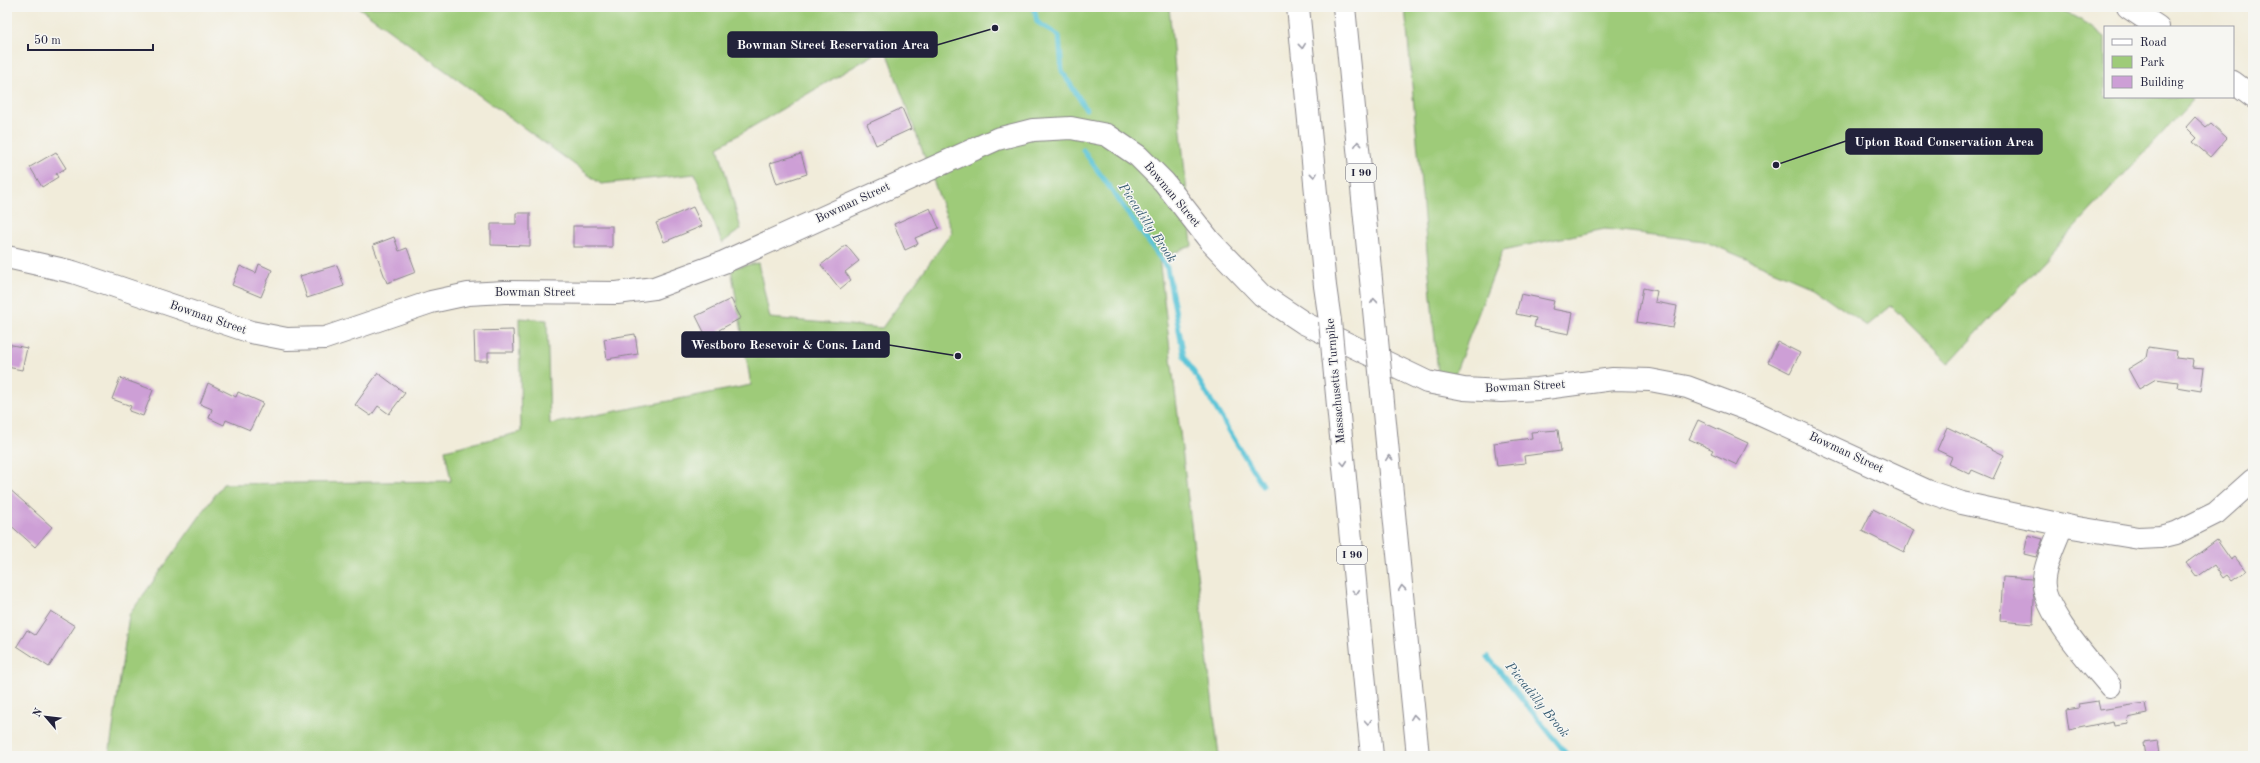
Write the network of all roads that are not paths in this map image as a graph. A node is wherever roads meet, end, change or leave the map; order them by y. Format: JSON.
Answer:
{"nodes":[{"id":1,"x":1298,"y":7,"type":"edge"},
{"id":2,"x":1344,"y":7,"type":"edge"},
{"id":3,"x":2128,"y":7,"type":"edge"},
{"id":4,"x":2156,"y":26,"type":"edge"},
{"id":5,"x":2234,"y":83,"type":"edge"},
{"id":6,"x":2253,"y":97,"type":"edge"},
{"id":7,"x":7,"y":257,"type":"edge"},
{"id":8,"x":2253,"y":480,"type":"edge"},
{"id":9,"x":2062,"y":525,"type":"junction"},
{"id":10,"x":2110,"y":686,"type":"dead end"},
{"id":11,"x":1372,"y":756,"type":"edge"},
{"id":12,"x":1418,"y":756,"type":"edge"}],
"edges":[{"from":1,"to":11,"type":"main road","name":"Massachusetts Turnpike","number":"I 90","one_way":true,"bridge":true},
{"from":12,"to":2,"type":"main road","number":"I 90","one_way":true,"bridge":true},
{"from":3,"to":4,"type":"main road"},
{"from":5,"to":6,"type":"main road"},
{"from":7,"to":9,"type":"main road","name":"Bowman Street"},
{"from":8,"to":9,"type":"main road","name":"Bowman Street"},
{"from":9,"to":10,"type":"main road"}]}
